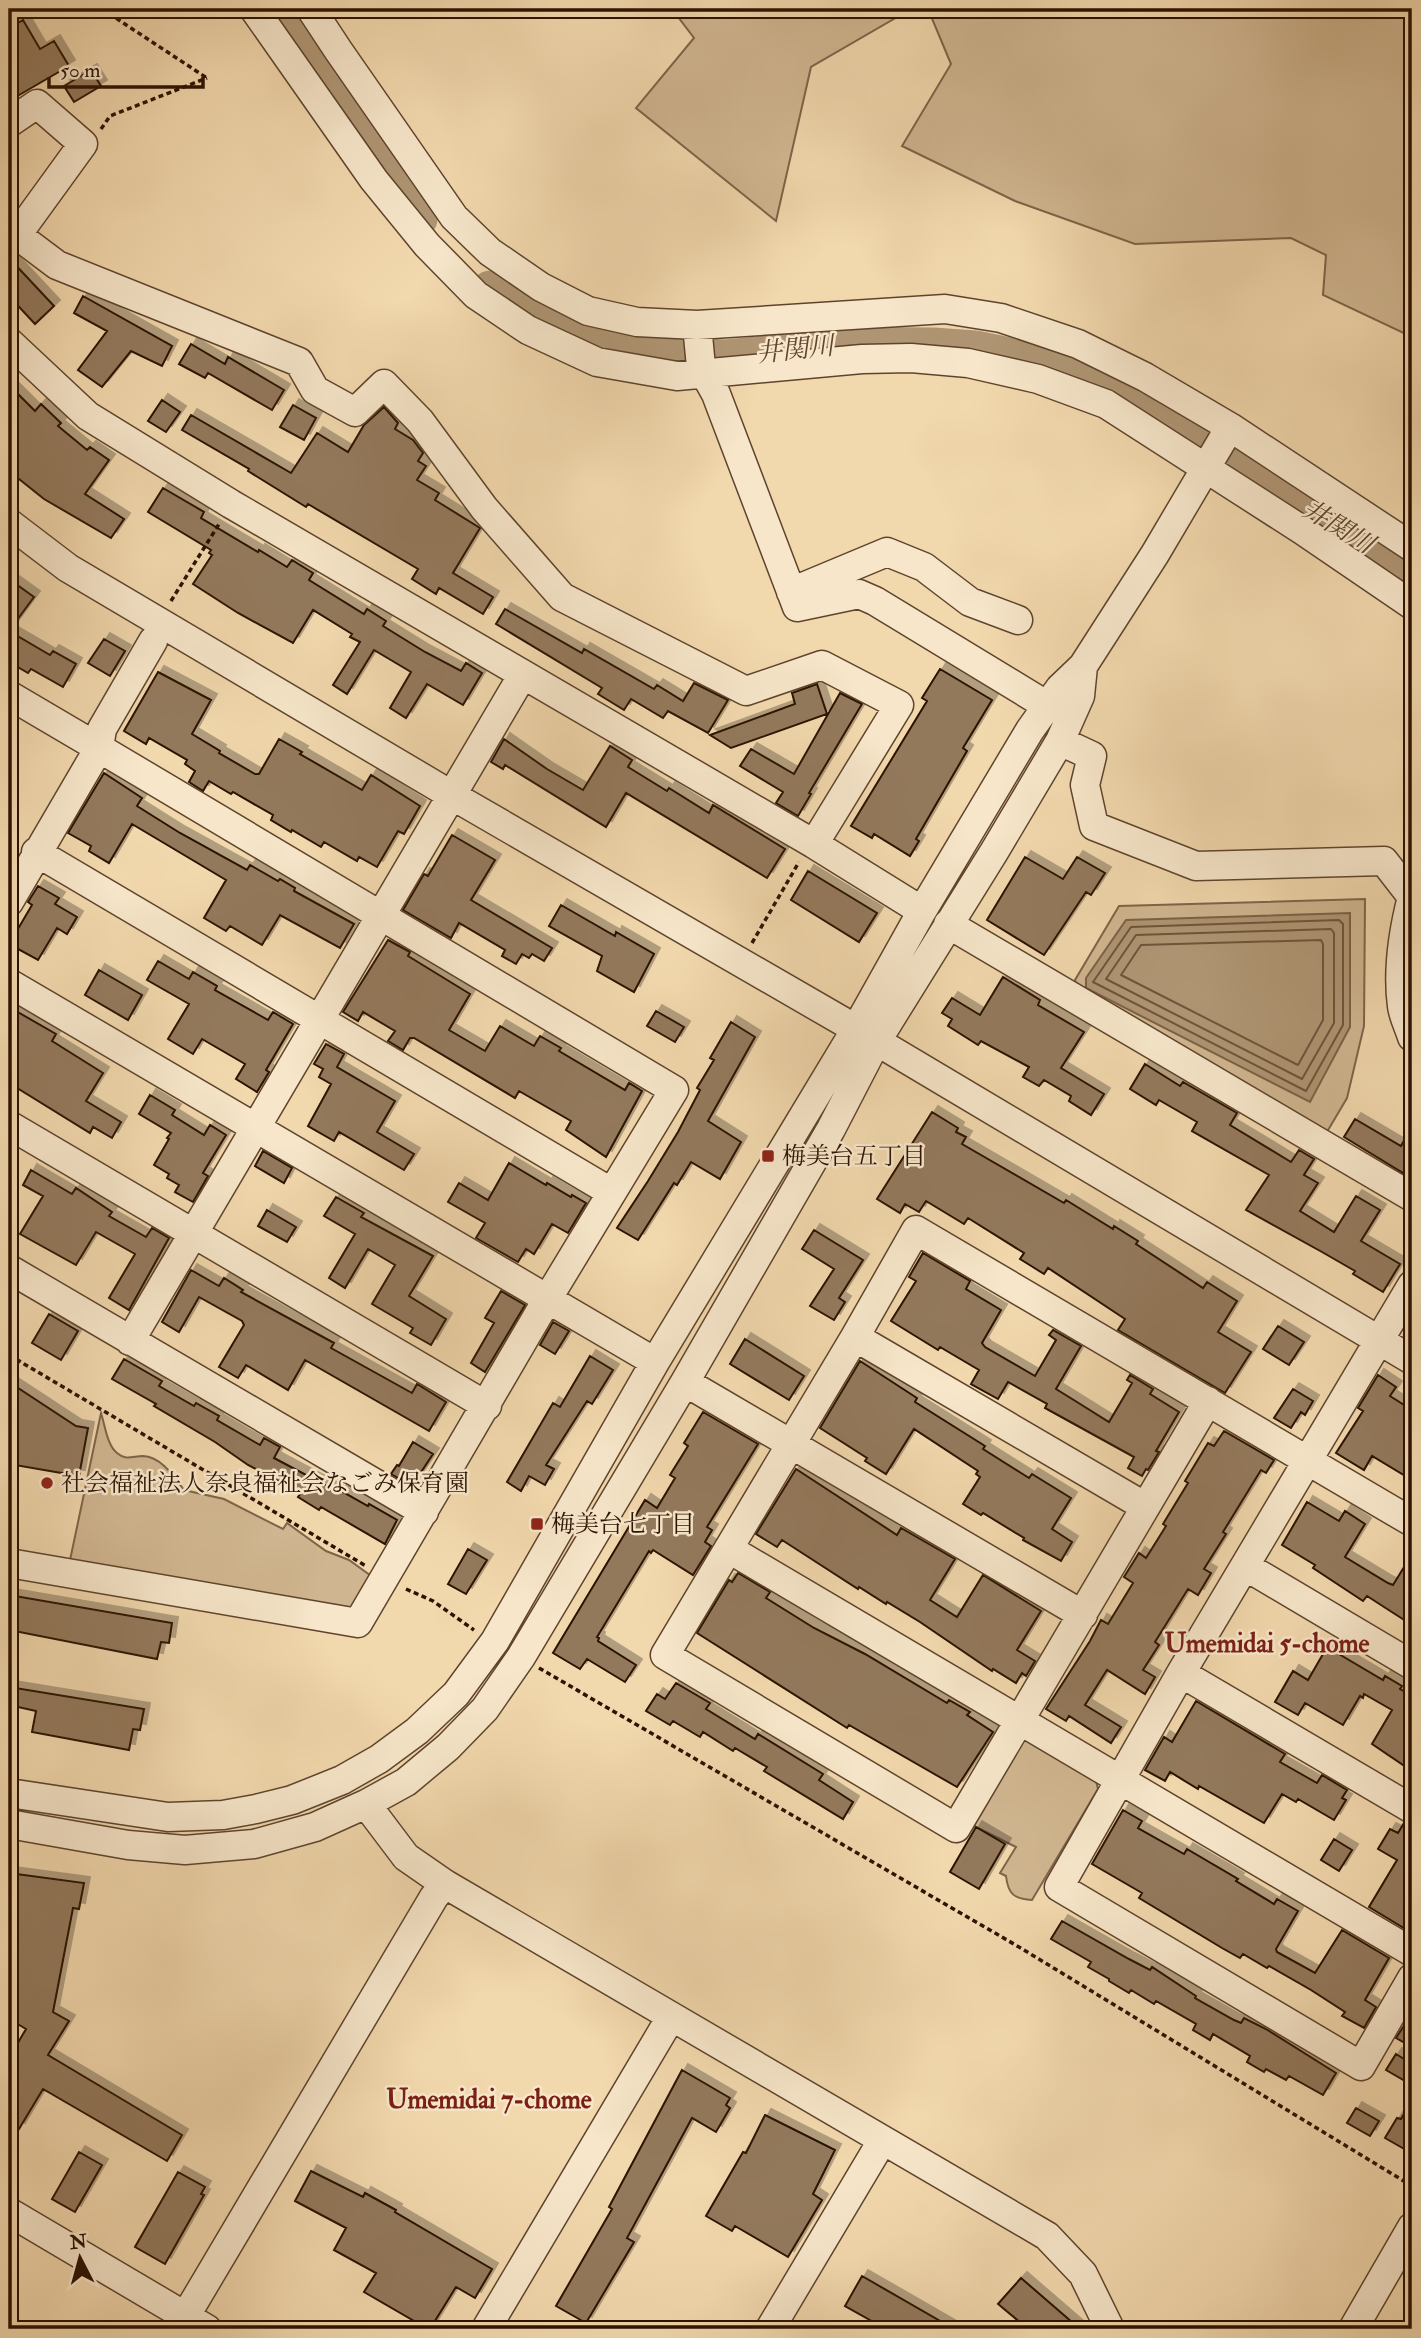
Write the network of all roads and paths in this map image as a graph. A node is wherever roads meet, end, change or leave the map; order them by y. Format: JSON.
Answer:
{"nodes":[{"id":1,"x":102,"y":9,"type":"edge"},
{"id":2,"x":254,"y":9,"type":"edge"},
{"id":3,"x":312,"y":9,"type":"edge"},
{"id":4,"x":9,"y":123,"type":"edge"},
{"id":5,"x":83,"y":144,"type":"junction"},
{"id":6,"x":9,"y":342,"type":"edge"},
{"id":7,"x":700,"y":353,"type":"junction"},
{"id":8,"x":1230,"y":427,"type":"junction"},
{"id":9,"x":1205,"y":467,"type":"junction"},
{"id":10,"x":231,"y":504,"type":"junction"},
{"id":11,"x":9,"y":523,"type":"edge"},
{"id":12,"x":1412,"y":547,"type":"edge"},
{"id":13,"x":791,"y":592,"type":"junction"},
{"id":14,"x":169,"y":605,"type":"dead end"},
{"id":15,"x":1412,"y":605,"type":"edge"},
{"id":16,"x":1018,"y":620,"type":"dead end"},
{"id":17,"x":153,"y":641,"type":"dead end"},
{"id":18,"x":1083,"y":666,"type":"junction"},
{"id":19,"x":523,"y":676,"type":"junction"},
{"id":20,"x":9,"y":695,"type":"edge"},
{"id":21,"x":1046,"y":705,"type":"junction"},
{"id":22,"x":1060,"y":741,"type":"junction"},
{"id":23,"x":99,"y":748,"type":"junction"},
{"id":24,"x":453,"y":796,"type":"junction"},
{"id":25,"x":814,"y":844,"type":"junction"},
{"id":26,"x":36,"y":852,"type":"junction"},
{"id":27,"x":1412,"y":897,"type":"edge"},
{"id":28,"x":9,"y":902,"type":"edge"},
{"id":29,"x":922,"y":911,"type":"junction"},
{"id":30,"x":382,"y":915,"type":"junction"},
{"id":31,"x":948,"y":924,"type":"junction"},
{"id":32,"x":750,"y":947,"type":"dead end"},
{"id":33,"x":9,"y":983,"type":"edge"},
{"id":34,"x":320,"y":1021,"type":"junction"},
{"id":35,"x":866,"y":1036,"type":"junction"},
{"id":36,"x":1412,"y":1037,"type":"edge"},
{"id":37,"x":9,"y":1125,"type":"edge"},
{"id":38,"x":258,"y":1127,"type":"junction"},
{"id":39,"x":611,"y":1192,"type":"junction"},
{"id":40,"x":1412,"y":1197,"type":"edge"},
{"id":41,"x":194,"y":1235,"type":"junction"},
{"id":42,"x":9,"y":1269,"type":"edge"},
{"id":43,"x":1412,"y":1285,"type":"edge"},
{"id":44,"x":548,"y":1298,"type":"junction"},
{"id":45,"x":855,"y":1337,"type":"junction"},
{"id":46,"x":131,"y":1341,"type":"junction"},
{"id":47,"x":1379,"y":1341,"type":"junction"},
{"id":48,"x":9,"y":1355,"type":"edge"},
{"id":49,"x":1412,"y":1360,"type":"edge"},
{"id":50,"x":655,"y":1362,"type":"junction"},
{"id":51,"x":685,"y":1382,"type":"junction"},
{"id":52,"x":1208,"y":1401,"type":"junction"},
{"id":53,"x":486,"y":1406,"type":"junction"},
{"id":54,"x":790,"y":1443,"type":"junction"},
{"id":55,"x":1307,"y":1460,"type":"junction"},
{"id":56,"x":1144,"y":1506,"type":"junction"},
{"id":57,"x":424,"y":1513,"type":"junction"},
{"id":58,"x":1412,"y":1522,"type":"edge"},
{"id":59,"x":729,"y":1549,"type":"junction"},
{"id":60,"x":9,"y":1563,"type":"edge"},
{"id":61,"x":1244,"y":1566,"type":"junction"},
{"id":62,"x":384,"y":1578,"type":"junction"},
{"id":63,"x":1083,"y":1615,"type":"junction"},
{"id":64,"x":479,"y":1633,"type":"dead end"},
{"id":65,"x":535,"y":1665,"type":"dead end"},
{"id":66,"x":1412,"y":1665,"type":"edge"},
{"id":67,"x":1181,"y":1673,"type":"junction"},
{"id":68,"x":1019,"y":1722,"type":"junction"},
{"id":69,"x":1119,"y":1779,"type":"junction"},
{"id":70,"x":9,"y":1793,"type":"edge"},
{"id":71,"x":366,"y":1804,"type":"junction"},
{"id":72,"x":1412,"y":1809,"type":"edge"},
{"id":73,"x":9,"y":1824,"type":"edge"},
{"id":74,"x":444,"y":1884,"type":"junction"},
{"id":75,"x":1412,"y":1952,"type":"edge"},
{"id":76,"x":1412,"y":1978,"type":"edge"},
{"id":77,"x":671,"y":2017,"type":"junction"},
{"id":78,"x":882,"y":2141,"type":"junction"},
{"id":79,"x":1412,"y":2186,"type":"edge"},
{"id":80,"x":9,"y":2212,"type":"edge"},
{"id":81,"x":1412,"y":2227,"type":"edge"},
{"id":82,"x":196,"y":2323,"type":"edge"},
{"id":83,"x":486,"y":2329,"type":"edge"},
{"id":84,"x":770,"y":2329,"type":"edge"},
{"id":85,"x":1110,"y":2329,"type":"edge"},
{"id":86,"x":1353,"y":2329,"type":"edge"}],
"edges":[{"from":1,"to":5,"type":"path"},
{"from":2,"to":7,"type":"street"},
{"from":3,"to":7,"type":"street"},
{"from":4,"to":5,"type":"street"},
{"from":5,"to":25,"type":"street"},
{"from":6,"to":10,"type":"street"},
{"from":7,"to":8,"type":"street"},
{"from":7,"to":9,"type":"street"},
{"from":7,"to":13,"type":"street"},
{"from":8,"to":9,"type":"street"},
{"from":8,"to":12,"type":"street"},
{"from":9,"to":15,"type":"street"},
{"from":9,"to":18,"type":"street"},
{"from":10,"to":14,"type":"path"},
{"from":10,"to":19,"type":"street"},
{"from":11,"to":24,"type":"street"},
{"from":13,"to":16,"type":"street"},
{"from":13,"to":21,"type":"street"},
{"from":17,"to":23,"type":"street"},
{"from":18,"to":21,"type":"street"},
{"from":18,"to":22,"type":"street"},
{"from":19,"to":24,"type":"street"},
{"from":19,"to":25,"type":"street"},
{"from":20,"to":23,"type":"street"},
{"from":21,"to":29,"type":"street"},
{"from":22,"to":27,"type":"street"},
{"from":22,"to":31,"type":"street"},
{"from":23,"to":26,"type":"street"},
{"from":23,"to":30,"type":"street"},
{"from":24,"to":30,"type":"street"},
{"from":24,"to":35,"type":"street"},
{"from":25,"to":29,"type":"street"},
{"from":25,"to":32,"type":"path"},
{"from":26,"to":28,"type":"street"},
{"from":26,"to":34,"type":"street"},
{"from":27,"to":36,"type":"street"},
{"from":29,"to":35,"type":"street"},
{"from":30,"to":34,"type":"street"},
{"from":30,"to":39,"type":"street"},
{"from":31,"to":35,"type":"street"},
{"from":31,"to":40,"type":"street"},
{"from":33,"to":38,"type":"street"},
{"from":34,"to":38,"type":"street"},
{"from":34,"to":39,"type":"street"},
{"from":35,"to":47,"type":"street"},
{"from":35,"to":50,"type":"street"},
{"from":35,"to":51,"type":"street"},
{"from":37,"to":41,"type":"street"},
{"from":38,"to":41,"type":"street"},
{"from":38,"to":44,"type":"street"},
{"from":39,"to":44,"type":"street"},
{"from":41,"to":46,"type":"street"},
{"from":41,"to":53,"type":"street"},
{"from":42,"to":46,"type":"street"},
{"from":43,"to":47,"type":"street"},
{"from":44,"to":50,"type":"street"},
{"from":44,"to":53,"type":"street"},
{"from":45,"to":52,"type":"street"},
{"from":45,"to":54,"type":"street"},
{"from":45,"to":56,"type":"street"},
{"from":46,"to":57,"type":"street"},
{"from":47,"to":49,"type":"street"},
{"from":47,"to":55,"type":"street"},
{"from":48,"to":62,"type":"path"},
{"from":50,"to":70,"type":"street"},
{"from":51,"to":54,"type":"street"},
{"from":51,"to":71,"type":"street"},
{"from":52,"to":55,"type":"street"},
{"from":52,"to":56,"type":"street"},
{"from":53,"to":57,"type":"street"},
{"from":54,"to":59,"type":"street"},
{"from":54,"to":63,"type":"street"},
{"from":55,"to":58,"type":"street"},
{"from":55,"to":61,"type":"street"},
{"from":56,"to":63,"type":"street"},
{"from":57,"to":62,"type":"street"},
{"from":59,"to":68,"type":"street"},
{"from":59,"to":68,"type":"street"},
{"from":60,"to":62,"type":"street"},
{"from":61,"to":66,"type":"street"},
{"from":61,"to":67,"type":"street"},
{"from":62,"to":64,"type":"path"},
{"from":63,"to":68,"type":"street"},
{"from":65,"to":79,"type":"path"},
{"from":67,"to":69,"type":"street"},
{"from":67,"to":72,"type":"street"},
{"from":68,"to":69,"type":"street"},
{"from":69,"to":75,"type":"street"},
{"from":69,"to":76,"type":"street"},
{"from":71,"to":73,"type":"street"},
{"from":71,"to":74,"type":"street"},
{"from":74,"to":77,"type":"street"},
{"from":74,"to":82,"type":"street"},
{"from":77,"to":78,"type":"street"},
{"from":77,"to":83,"type":"street"},
{"from":78,"to":84,"type":"street"},
{"from":78,"to":85,"type":"street"},
{"from":80,"to":82,"type":"street"},
{"from":81,"to":86,"type":"street"}]}
